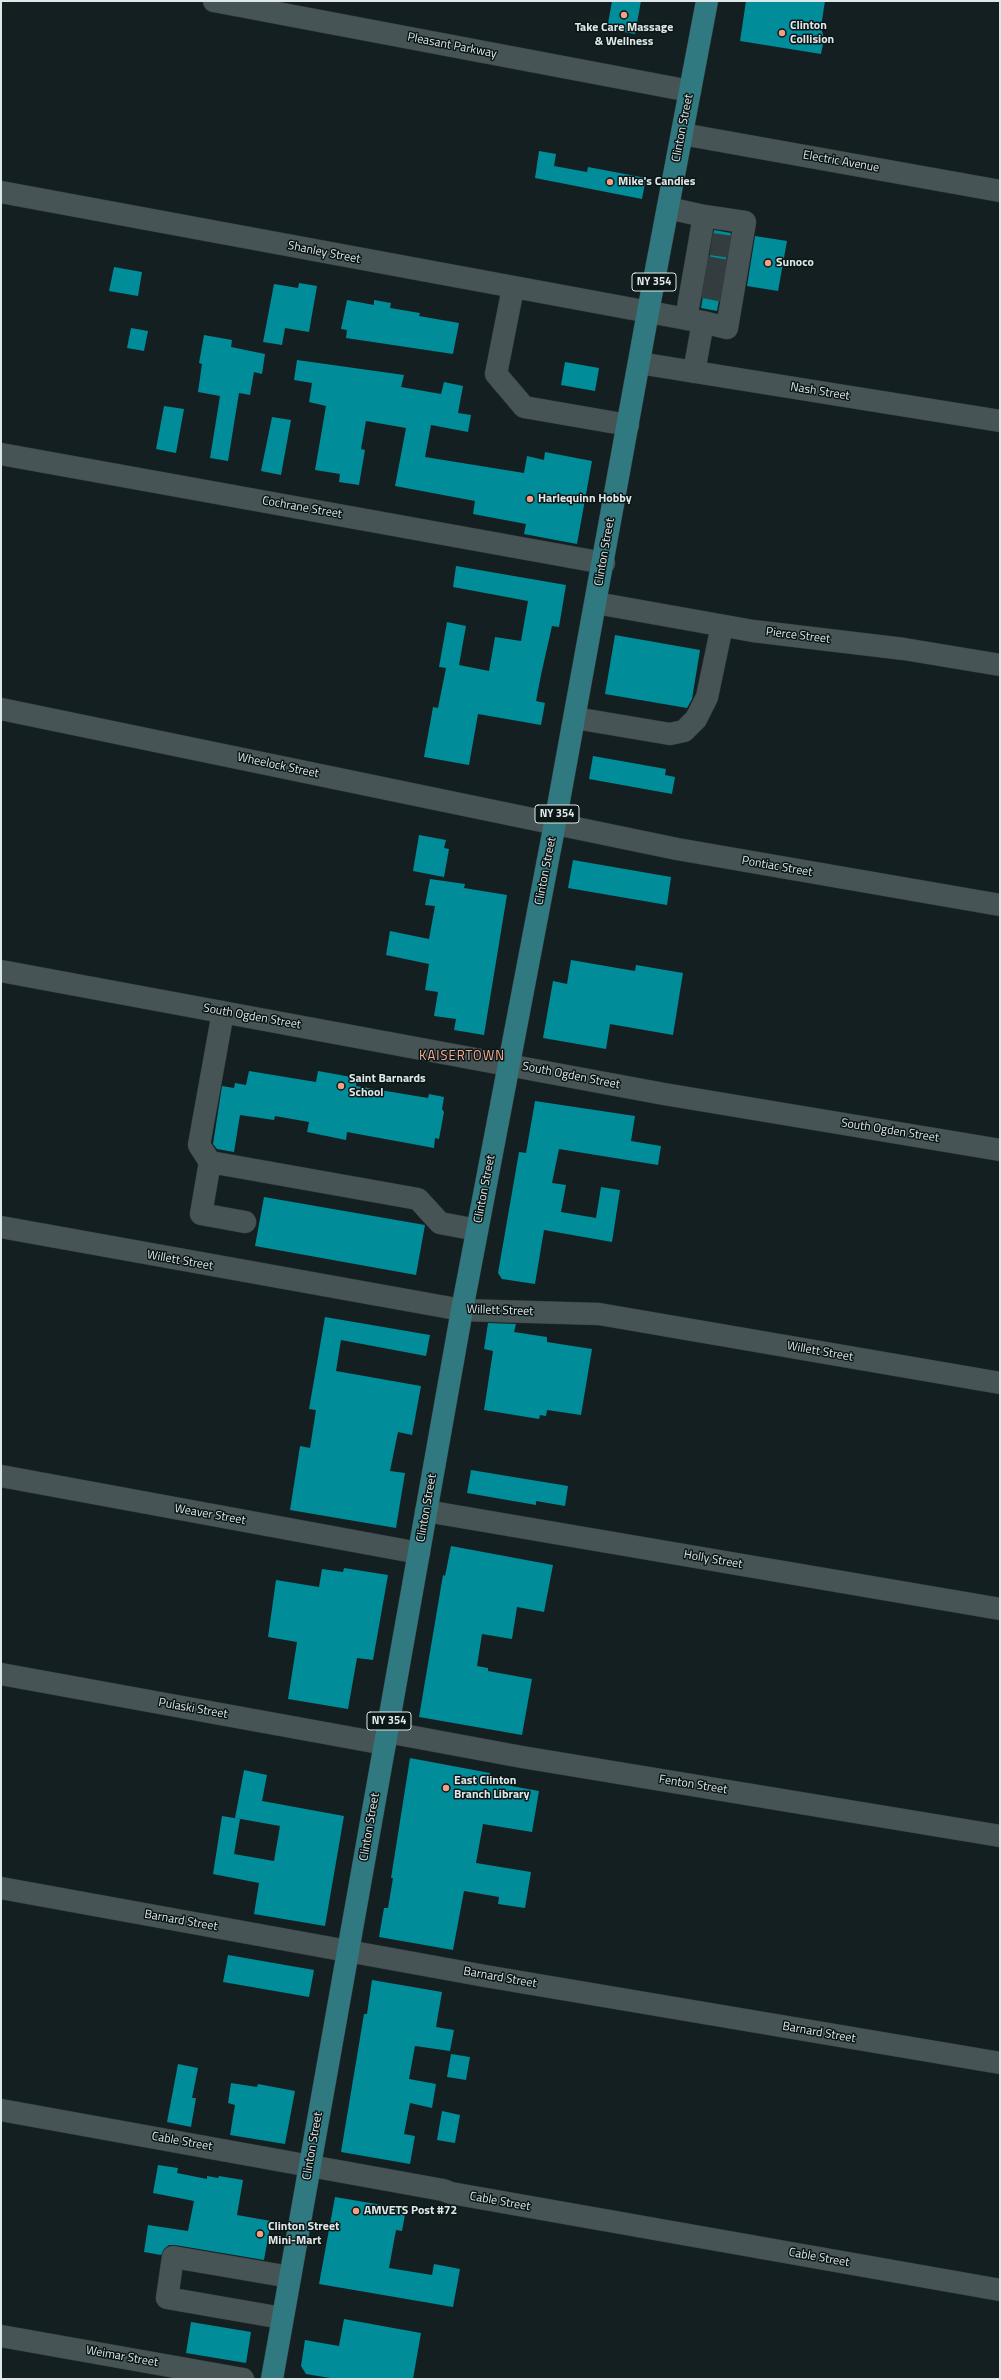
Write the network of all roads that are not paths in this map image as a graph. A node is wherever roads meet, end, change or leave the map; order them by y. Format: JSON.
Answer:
{"nodes":[{"id":1,"x":214,"y":1,"type":"edge"},
{"id":2,"x":708,"y":1,"type":"edge"},
{"id":3,"x":690,"y":91,"type":"junction"},
{"id":4,"x":682,"y":134,"type":"junction"},
{"id":5,"x":1000,"y":191,"type":"edge"},
{"id":6,"x":1,"y":192,"type":"edge"},
{"id":7,"x":668,"y":208,"type":"junction"},
{"id":8,"x":704,"y":216,"type":"junction"},
{"id":9,"x":715,"y":279,"type":"junction"},
{"id":10,"x":513,"y":288,"type":"junction"},
{"id":11,"x":648,"y":312,"type":"junction"},
{"id":12,"x":695,"y":321,"type":"junction"},
{"id":13,"x":639,"y":363,"type":"junction"},
{"id":14,"x":694,"y":372,"type":"junction"},
{"id":15,"x":1000,"y":421,"type":"edge"},
{"id":16,"x":628,"y":425,"type":"junction"},
{"id":17,"x":1,"y":454,"type":"edge"},
{"id":18,"x":604,"y":563,"type":"junction"},
{"id":19,"x":596,"y":603,"type":"junction"},
{"id":20,"x":722,"y":626,"type":"junction"},
{"id":21,"x":1000,"y":665,"type":"edge"},
{"id":22,"x":1,"y":709,"type":"edge"},
{"id":23,"x":575,"y":718,"type":"junction"},
{"id":24,"x":555,"y":823,"type":"junction"},
{"id":25,"x":1000,"y":905,"type":"edge"},
{"id":26,"x":1,"y":971,"type":"edge"},
{"id":27,"x":222,"y":1012,"type":"junction"},
{"id":28,"x":509,"y":1064,"type":"junction"},
{"id":29,"x":1000,"y":1150,"type":"edge"},
{"id":30,"x":210,"y":1162,"type":"junction"},
{"id":31,"x":245,"y":1222,"type":"dead end"},
{"id":32,"x":1,"y":1227,"type":"edge"},
{"id":33,"x":477,"y":1230,"type":"junction"},
{"id":34,"x":462,"y":1310,"type":"junction"},
{"id":35,"x":1000,"y":1383,"type":"edge"},
{"id":36,"x":1,"y":1476,"type":"edge"},
{"id":37,"x":426,"y":1511,"type":"junction"},
{"id":38,"x":419,"y":1553,"type":"junction"},
{"id":39,"x":1000,"y":1609,"type":"edge"},
{"id":40,"x":1,"y":1674,"type":"edge"},
{"id":41,"x":386,"y":1738,"type":"junction"},
{"id":42,"x":1000,"y":1836,"type":"edge"},
{"id":43,"x":1,"y":1888,"type":"edge"},
{"id":44,"x":348,"y":1951,"type":"junction"},
{"id":45,"x":1000,"y":2063,"type":"edge"},
{"id":46,"x":1,"y":2110,"type":"edge"},
{"id":47,"x":310,"y":2165,"type":"junction"},
{"id":48,"x":290,"y":2277,"type":"junction"},
{"id":49,"x":1000,"y":2290,"type":"edge"},
{"id":50,"x":282,"y":2318,"type":"junction"},
{"id":51,"x":1,"y":2336,"type":"edge"},
{"id":52,"x":243,"y":2379,"type":"edge"},
{"id":53,"x":272,"y":2379,"type":"edge"}],
"edges":[{"from":1,"to":3,"type":"street","name":"Pleasant Parkway"},
{"from":2,"to":3,"type":"main road","name":"Clinton Street","number":"NY 354"},
{"from":3,"to":4,"type":"main road","name":"Clinton Street","number":"NY 354"},
{"from":4,"to":5,"type":"street","name":"Electric Avenue"},
{"from":4,"to":7,"type":"main road","name":"Clinton Street","number":"NY 354"},
{"from":6,"to":10,"type":"street","name":"Shanley Street"},
{"from":7,"to":8,"type":"street"},
{"from":7,"to":11,"type":"main road","name":"Clinton Street","number":"NY 354"},
{"from":8,"to":9,"type":"street"},
{"from":8,"to":9,"type":"street"},
{"from":9,"to":12,"type":"street"},
{"from":9,"to":12,"type":"street","name":"Shanley Street"},
{"from":10,"to":11,"type":"street","name":"Shanley Street"},
{"from":10,"to":16,"type":"street"},
{"from":11,"to":12,"type":"street","name":"Shanley Street"},
{"from":11,"to":13,"type":"main road","name":"Clinton Street","number":"NY 354"},
{"from":12,"to":14,"type":"street"},
{"from":13,"to":14,"type":"street","name":"Nash Street"},
{"from":13,"to":16,"type":"main road","name":"Clinton Street","number":"NY 354"},
{"from":14,"to":15,"type":"street","name":"Nash Street"},
{"from":16,"to":18,"type":"main road","name":"Clinton Street","number":"NY 354"},
{"from":17,"to":18,"type":"street","name":"Cochrane Street"},
{"from":18,"to":19,"type":"main road","name":"Clinton Street","number":"NY 354"},
{"from":19,"to":20,"type":"street","name":"Pierce Street"},
{"from":19,"to":23,"type":"main road","name":"Clinton Street","number":"NY 354"},
{"from":20,"to":21,"type":"street","name":"Pierce Street"},
{"from":20,"to":23,"type":"street"},
{"from":22,"to":24,"type":"street","name":"Wheelock Street"},
{"from":23,"to":24,"type":"main road","name":"Clinton Street","number":"NY 354"},
{"from":24,"to":25,"type":"street","name":"Pontiac Street"},
{"from":24,"to":28,"type":"main road","name":"Clinton Street","number":"NY 354"},
{"from":26,"to":27,"type":"street","name":"South Ogden Street"},
{"from":27,"to":28,"type":"street","name":"South Ogden Street"},
{"from":27,"to":30,"type":"street"},
{"from":28,"to":29,"type":"street","name":"South Ogden Street"},
{"from":28,"to":33,"type":"main road","name":"Clinton Street","number":"NY 354"},
{"from":30,"to":31,"type":"street"},
{"from":30,"to":33,"type":"street"},
{"from":32,"to":34,"type":"street","name":"Willett Street"},
{"from":33,"to":34,"type":"main road","name":"Clinton Street","number":"NY 354"},
{"from":34,"to":35,"type":"street","name":"Willett Street"},
{"from":34,"to":37,"type":"main road","name":"Clinton Street","number":"NY 354"},
{"from":36,"to":38,"type":"street","name":"Weaver Street"},
{"from":37,"to":38,"type":"main road","name":"Clinton Street","number":"NY 354"},
{"from":37,"to":39,"type":"street","name":"Holly Street"},
{"from":38,"to":41,"type":"main road","name":"Clinton Street","number":"NY 354"},
{"from":40,"to":41,"type":"street","name":"Pulaski Street"},
{"from":41,"to":42,"type":"street","name":"Fenton Street"},
{"from":41,"to":44,"type":"main road","name":"Clinton Street","number":"NY 354"},
{"from":43,"to":44,"type":"street","name":"Barnard Street"},
{"from":44,"to":45,"type":"street","name":"Barnard Street"},
{"from":44,"to":47,"type":"main road","name":"Clinton Street","number":"NY 354"},
{"from":46,"to":47,"type":"street","name":"Cable Street"},
{"from":47,"to":48,"type":"main road","name":"Clinton Street","number":"NY 354"},
{"from":47,"to":49,"type":"street","name":"Cable Street"},
{"from":48,"to":50,"type":"main road","name":"Clinton Street","number":"NY 354"},
{"from":48,"to":50,"type":"street"},
{"from":50,"to":53,"type":"main road","name":"Clinton Street","number":"NY 354"},
{"from":51,"to":52,"type":"street","name":"Weimar Street"}]}
